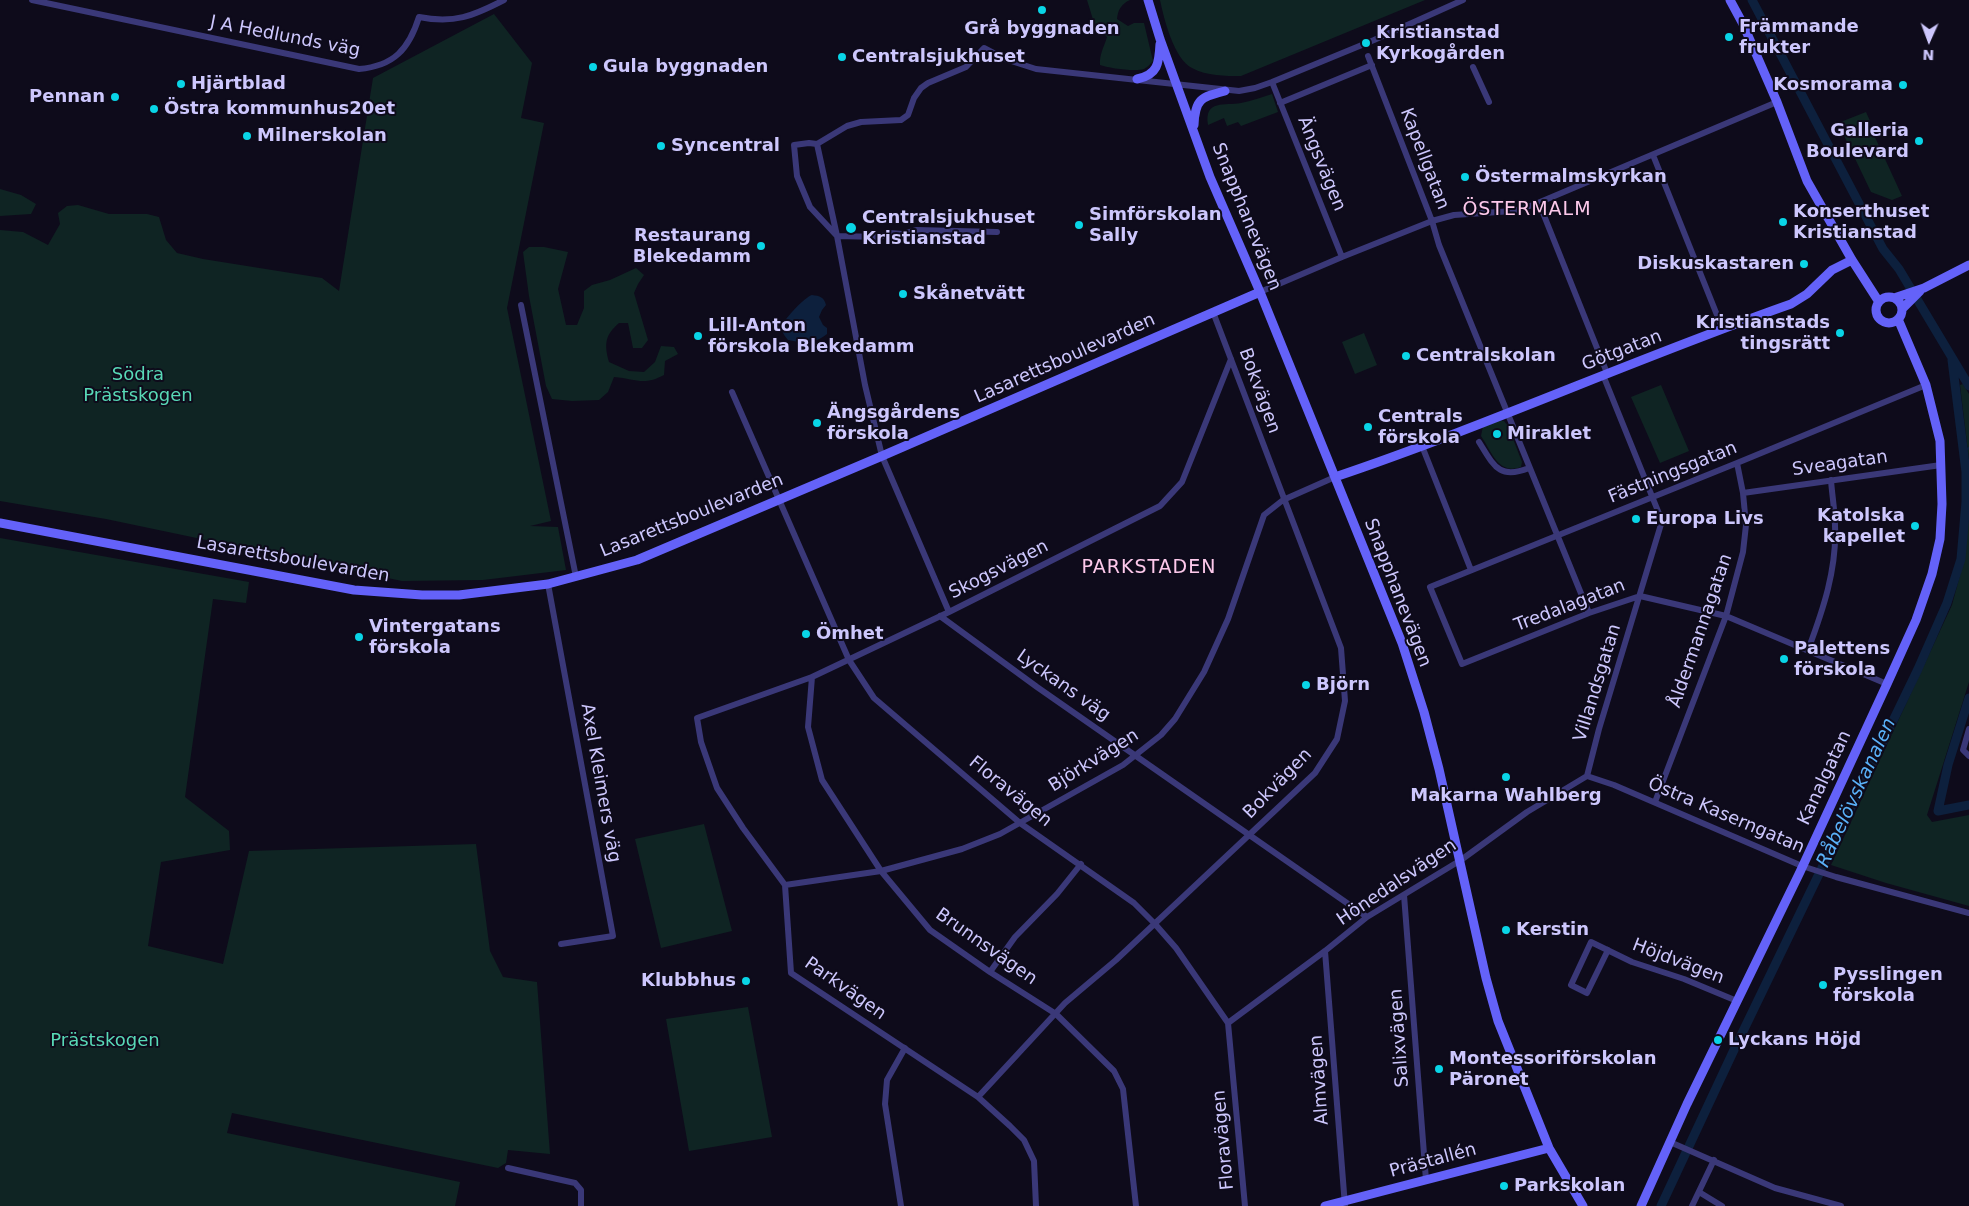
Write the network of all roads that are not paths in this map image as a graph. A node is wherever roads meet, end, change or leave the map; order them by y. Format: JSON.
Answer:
{"nodes":[{"id":1,"x":32,"y":0,"type":"edge"},
{"id":2,"x":504,"y":0,"type":"edge"},
{"id":3,"x":1148,"y":0,"type":"edge"},
{"id":4,"x":1463,"y":0,"type":"edge"},
{"id":5,"x":1730,"y":0,"type":"edge"},
{"id":6,"x":1160,"y":39,"type":"junction"},
{"id":7,"x":1368,"y":56,"type":"dead end"},
{"id":8,"x":1372,"y":65,"type":"junction"},
{"id":9,"x":1473,"y":67,"type":"dead end"},
{"id":10,"x":1137,"y":79,"type":"junction"},
{"id":11,"x":1272,"y":82,"type":"junction"},
{"id":12,"x":1177,"y":86,"type":"junction"},
{"id":13,"x":1225,"y":91,"type":"junction"},
{"id":14,"x":1489,"y":102,"type":"dead end"},
{"id":15,"x":1777,"y":102,"type":"junction"},
{"id":16,"x":1280,"y":103,"type":"junction"},
{"id":17,"x":1193,"y":130,"type":"junction"},
{"id":18,"x":817,"y":144,"type":"junction"},
{"id":19,"x":1653,"y":155,"type":"junction"},
{"id":20,"x":1539,"y":203,"type":"junction"},
{"id":21,"x":1432,"y":221,"type":"junction"},
{"id":22,"x":997,"y":232,"type":"dead end"},
{"id":23,"x":837,"y":236,"type":"junction"},
{"id":24,"x":1342,"y":257,"type":"junction"},
{"id":25,"x":1852,"y":260,"type":"junction"},
{"id":26,"x":1969,"y":265,"type":"edge"},
{"id":27,"x":1260,"y":292,"type":"junction"},
{"id":28,"x":1907,"y":298,"type":"junction"},
{"id":29,"x":1886,"y":299,"type":"junction"},
{"id":30,"x":520,"y":305,"type":"dead end"},
{"id":31,"x":1902,"y":309,"type":"junction"},
{"id":32,"x":1212,"y":312,"type":"junction"},
{"id":33,"x":1894,"y":321,"type":"junction"},
{"id":34,"x":1723,"y":330,"type":"junction"},
{"id":35,"x":1231,"y":359,"type":"junction"},
{"id":36,"x":1605,"y":374,"type":"junction"},
{"id":37,"x":1926,"y":385,"type":"junction"},
{"id":38,"x":732,"y":392,"type":"dead end"},
{"id":39,"x":1507,"y":414,"type":"junction"},
{"id":40,"x":1479,"y":442,"type":"dead end"},
{"id":41,"x":1422,"y":446,"type":"junction"},
{"id":42,"x":882,"y":456,"type":"junction"},
{"id":43,"x":1737,"y":463,"type":"junction"},
{"id":44,"x":1941,"y":465,"type":"junction"},
{"id":45,"x":1529,"y":468,"type":"junction"},
{"id":46,"x":1335,"y":477,"type":"junction"},
{"id":47,"x":1831,"y":480,"type":"junction"},
{"id":48,"x":1744,"y":493,"type":"junction"},
{"id":49,"x":1653,"y":496,"type":"junction"},
{"id":50,"x":778,"y":499,"type":"junction"},
{"id":51,"x":1283,"y":500,"type":"junction"},
{"id":52,"x":0,"y":523,"type":"edge"},
{"id":53,"x":1557,"y":536,"type":"junction"},
{"id":54,"x":1471,"y":570,"type":"junction"},
{"id":55,"x":576,"y":577,"type":"junction"},
{"id":56,"x":548,"y":584,"type":"junction"},
{"id":57,"x":1640,"y":596,"type":"junction"},
{"id":58,"x":949,"y":612,"type":"junction"},
{"id":59,"x":1589,"y":613,"type":"junction"},
{"id":60,"x":940,"y":616,"type":"junction"},
{"id":61,"x":1726,"y":616,"type":"junction"},
{"id":62,"x":1808,"y":650,"type":"junction"},
{"id":63,"x":849,"y":660,"type":"junction"},
{"id":64,"x":1462,"y":664,"type":"joint"},
{"id":65,"x":812,"y":677,"type":"junction"},
{"id":66,"x":1887,"y":684,"type":"junction"},
{"id":67,"x":1969,"y":729,"type":"edge"},
{"id":68,"x":1135,"y":756,"type":"junction"},
{"id":69,"x":1969,"y":756,"type":"edge"},
{"id":70,"x":1587,"y":776,"type":"junction"},
{"id":71,"x":1655,"y":802,"type":"junction"},
{"id":72,"x":1020,"y":823,"type":"junction"},
{"id":73,"x":1250,"y":835,"type":"junction"},
{"id":74,"x":1460,"y":860,"type":"junction"},
{"id":75,"x":1081,"y":864,"type":"junction"},
{"id":76,"x":1802,"y":866,"type":"junction"},
{"id":77,"x":881,"y":871,"type":"junction"},
{"id":78,"x":785,"y":885,"type":"junction"},
{"id":79,"x":1404,"y":895,"type":"junction"},
{"id":80,"x":1969,"y":913,"type":"edge"},
{"id":81,"x":1367,"y":917,"type":"junction"},
{"id":82,"x":1155,"y":924,"type":"junction"},
{"id":83,"x":561,"y":944,"type":"dead end"},
{"id":84,"x":1608,"y":950,"type":"junction"},
{"id":85,"x":1325,"y":951,"type":"junction"},
{"id":86,"x":990,"y":972,"type":"junction"},
{"id":87,"x":1736,"y":1002,"type":"junction"},
{"id":88,"x":1056,"y":1014,"type":"junction"},
{"id":89,"x":1228,"y":1023,"type":"junction"},
{"id":90,"x":905,"y":1048,"type":"junction"},
{"id":91,"x":978,"y":1097,"type":"junction"},
{"id":92,"x":1670,"y":1142,"type":"junction"},
{"id":93,"x":1549,"y":1148,"type":"junction"},
{"id":94,"x":1714,"y":1160,"type":"junction"},
{"id":95,"x":508,"y":1168,"type":"dead end"},
{"id":96,"x":1426,"y":1180,"type":"junction"},
{"id":97,"x":1699,"y":1192,"type":"junction"},
{"id":98,"x":1814,"y":1202,"type":"edge"},
{"id":99,"x":1344,"y":1204,"type":"edge"},
{"id":100,"x":581,"y":1206,"type":"edge"},
{"id":101,"x":901,"y":1206,"type":"edge"},
{"id":102,"x":1036,"y":1206,"type":"edge"},
{"id":103,"x":1136,"y":1206,"type":"edge"},
{"id":104,"x":1246,"y":1206,"type":"edge"},
{"id":105,"x":1325,"y":1206,"type":"edge"},
{"id":106,"x":1583,"y":1206,"type":"edge"},
{"id":107,"x":1641,"y":1206,"type":"edge"},
{"id":108,"x":1692,"y":1206,"type":"edge"},
{"id":109,"x":1722,"y":1206,"type":"edge"},
{"id":110,"x":1841,"y":1206,"type":"edge"}],
"edges":[{"from":1,"to":2,"type":"street","name":"J A Hedlunds väg"},
{"from":3,"to":6,"type":"street","name":"Snapphanevägen"},
{"from":4,"to":11,"type":"street"},
{"from":5,"to":15,"type":"street"},
{"from":6,"to":10,"type":"street"},
{"from":6,"to":12,"type":"street","name":"Snapphanevägen"},
{"from":7,"to":8,"type":"street","name":"Kapellgatan"},
{"from":8,"to":16,"type":"street"},
{"from":8,"to":21,"type":"street","name":"Kapellgatan"},
{"from":9,"to":14,"type":"street"},
{"from":10,"to":12,"type":"street"},
{"from":10,"to":18,"type":"street"},
{"from":11,"to":13,"type":"street"},
{"from":11,"to":16,"type":"street","name":"Ängsvägen"},
{"from":12,"to":13,"type":"street"},
{"from":12,"to":17,"type":"street","name":"Snapphanevägen"},
{"from":13,"to":17,"type":"street"},
{"from":15,"to":19,"type":"street","name":"Lasarettsboulevarden"},
{"from":15,"to":25,"type":"street"},
{"from":16,"to":24,"type":"street","name":"Ängsvägen"},
{"from":17,"to":27,"type":"street","name":"Snapphanevägen"},
{"from":18,"to":23,"type":"street"},
{"from":18,"to":23,"type":"street"},
{"from":19,"to":20,"type":"street","name":"Lasarettsboulevarden"},
{"from":19,"to":34,"type":"street"},
{"from":20,"to":21,"type":"street","name":"Lasarettsboulevarden"},
{"from":20,"to":36,"type":"street","name":"Villandsgatan"},
{"from":21,"to":24,"type":"street","name":"Lasarettsboulevarden"},
{"from":21,"to":39,"type":"street","name":"Kapellgatan"},
{"from":22,"to":23,"type":"street"},
{"from":23,"to":42,"type":"street"},
{"from":24,"to":27,"type":"street","name":"Lasarettsboulevarden"},
{"from":25,"to":29,"type":"street"},
{"from":25,"to":34,"type":"street","name":"Götgatan"},
{"from":26,"to":28,"type":"street"},
{"from":27,"to":32,"type":"street","name":"Lasarettsboulevarden"},
{"from":27,"to":46,"type":"street","name":"Snapphanevägen"},
{"from":28,"to":29,"type":"street"},
{"from":28,"to":31,"type":"street"},
{"from":29,"to":31,"type":"street"},
{"from":29,"to":33,"type":"street"},
{"from":30,"to":55,"type":"street"},
{"from":31,"to":33,"type":"street"},
{"from":32,"to":35,"type":"street","name":"Bokvägen"},
{"from":32,"to":42,"type":"street","name":"Lasarettsboulevarden"},
{"from":33,"to":37,"type":"street","name":"Kanalgatan"},
{"from":34,"to":36,"type":"street","name":"Götgatan"},
{"from":35,"to":51,"type":"street","name":"Bokvägen"},
{"from":35,"to":58,"type":"street","name":"Skogsvägen"},
{"from":36,"to":39,"type":"street","name":"Götgatan"},
{"from":36,"to":49,"type":"street","name":"Villandsgatan"},
{"from":37,"to":43,"type":"street","name":"Fästningsgatan"},
{"from":37,"to":44,"type":"street","name":"Kanalgatan"},
{"from":38,"to":50,"type":"street","name":"Floravägen"},
{"from":39,"to":41,"type":"street","name":"Götgatan"},
{"from":39,"to":45,"type":"street","name":"Kapellgatan"},
{"from":40,"to":45,"type":"street"},
{"from":41,"to":46,"type":"street","name":"Götgatan"},
{"from":41,"to":54,"type":"street"},
{"from":42,"to":50,"type":"street","name":"Lasarettsboulevarden"},
{"from":42,"to":58,"type":"street"},
{"from":43,"to":48,"type":"street","name":"Åldermannagatan"},
{"from":43,"to":49,"type":"street","name":"Fästningsgatan"},
{"from":44,"to":47,"type":"street","name":"Sveagatan"},
{"from":44,"to":66,"type":"street","name":"Kanalgatan"},
{"from":45,"to":53,"type":"street","name":"Kapellgatan"},
{"from":46,"to":51,"type":"street","name":"Götgatan"},
{"from":46,"to":74,"type":"street","name":"Snapphanevägen"},
{"from":47,"to":48,"type":"street","name":"Sveagatan"},
{"from":47,"to":62,"type":"street"},
{"from":48,"to":61,"type":"street","name":"Åldermannagatan"},
{"from":49,"to":53,"type":"street","name":"Fästningsgatan"},
{"from":49,"to":57,"type":"street","name":"Villandsgatan"},
{"from":50,"to":55,"type":"street","name":"Lasarettsboulevarden"},
{"from":50,"to":63,"type":"street","name":"Floravägen"},
{"from":51,"to":68,"type":"street","name":"Björkvägen"},
{"from":51,"to":73,"type":"street","name":"Bokvägen"},
{"from":52,"to":56,"type":"street","name":"Lasarettsboulevarden"},
{"from":53,"to":54,"type":"street","name":"Fästningsgatan"},
{"from":53,"to":59,"type":"street","name":"Kapellgatan"},
{"from":54,"to":64,"type":"street","name":"Fästningsgatan"},
{"from":55,"to":56,"type":"street","name":"Lasarettsboulevarden"},
{"from":56,"to":83,"type":"street","name":"Axel Kleimers väg"},
{"from":57,"to":59,"type":"street","name":"Tredalagatan"},
{"from":57,"to":61,"type":"street","name":"Tredalagatan"},
{"from":57,"to":70,"type":"street","name":"Villandsgatan"},
{"from":58,"to":60,"type":"street","name":"Skogsvägen"},
{"from":59,"to":64,"type":"street","name":"Tredalagatan"},
{"from":60,"to":63,"type":"street","name":"Skogsvägen"},
{"from":60,"to":68,"type":"street","name":"Lyckans väg"},
{"from":61,"to":62,"type":"street","name":"Tredalagatan"},
{"from":61,"to":71,"type":"street","name":"Åldermannagatan"},
{"from":62,"to":66,"type":"street","name":"Tredalagatan"},
{"from":63,"to":65,"type":"street","name":"Skogsvägen"},
{"from":63,"to":72,"type":"street","name":"Floravägen"},
{"from":65,"to":77,"type":"street","name":"Brunnsvägen"},
{"from":65,"to":78,"type":"street","name":"Skogsvägen"},
{"from":66,"to":76,"type":"street","name":"Kanalgatan"},
{"from":67,"to":69,"type":"street"},
{"from":68,"to":72,"type":"street","name":"Björkvägen"},
{"from":68,"to":73,"type":"street","name":"Lyckans väg"},
{"from":70,"to":71,"type":"street","name":"Östra Kaserngatan"},
{"from":70,"to":74,"type":"street","name":"Hönedalsvägen"},
{"from":71,"to":76,"type":"street","name":"Östra Kaserngatan"},
{"from":72,"to":75,"type":"street","name":"Floravägen"},
{"from":72,"to":77,"type":"street","name":"Björkvägen"},
{"from":73,"to":81,"type":"street","name":"Lyckans väg"},
{"from":73,"to":82,"type":"street","name":"Bokvägen"},
{"from":74,"to":79,"type":"street","name":"Hönedalsvägen"},
{"from":74,"to":93,"type":"street","name":"Snapphanevägen"},
{"from":75,"to":82,"type":"street","name":"Floravägen"},
{"from":75,"to":86,"type":"street"},
{"from":76,"to":80,"type":"street","name":"Östra Kaserngatan"},
{"from":76,"to":87,"type":"street","name":"Kanalgatan"},
{"from":77,"to":78,"type":"street","name":"Björkvägen"},
{"from":77,"to":86,"type":"street","name":"Brunnsvägen"},
{"from":78,"to":90,"type":"street","name":"Parkvägen"},
{"from":79,"to":81,"type":"street","name":"Hönedalsvägen"},
{"from":79,"to":96,"type":"street","name":"Salixvägen"},
{"from":81,"to":85,"type":"street","name":"Hönedalsvägen"},
{"from":82,"to":88,"type":"street","name":"Bokvägen"},
{"from":82,"to":89,"type":"street","name":"Floravägen"},
{"from":84,"to":84,"type":"street","name":"Höjdvägen"},
{"from":84,"to":87,"type":"street","name":"Höjdvägen"},
{"from":85,"to":89,"type":"street","name":"Hönedalsvägen"},
{"from":85,"to":99,"type":"street","name":"Almvägen"},
{"from":86,"to":88,"type":"street","name":"Brunnsvägen"},
{"from":87,"to":92,"type":"street","name":"Kanalgatan"},
{"from":88,"to":91,"type":"street","name":"Bokvägen"},
{"from":88,"to":103,"type":"street","name":"Brunnsvägen"},
{"from":89,"to":104,"type":"street","name":"Floravägen"},
{"from":90,"to":91,"type":"street","name":"Parkvägen"},
{"from":90,"to":101,"type":"street"},
{"from":91,"to":102,"type":"street","name":"Parkvägen"},
{"from":92,"to":94,"type":"street"},
{"from":92,"to":107,"type":"street","name":"Kanalgatan"},
{"from":93,"to":96,"type":"street","name":"Prästallén"},
{"from":93,"to":106,"type":"street","name":"Snapphanevägen"},
{"from":94,"to":97,"type":"street"},
{"from":94,"to":98,"type":"street"},
{"from":95,"to":100,"type":"street"},
{"from":96,"to":99,"type":"street","name":"Prästallén"},
{"from":97,"to":108,"type":"street"},
{"from":97,"to":109,"type":"street"},
{"from":98,"to":110,"type":"street"},
{"from":99,"to":105,"type":"street","name":"Prästallén"}]}
